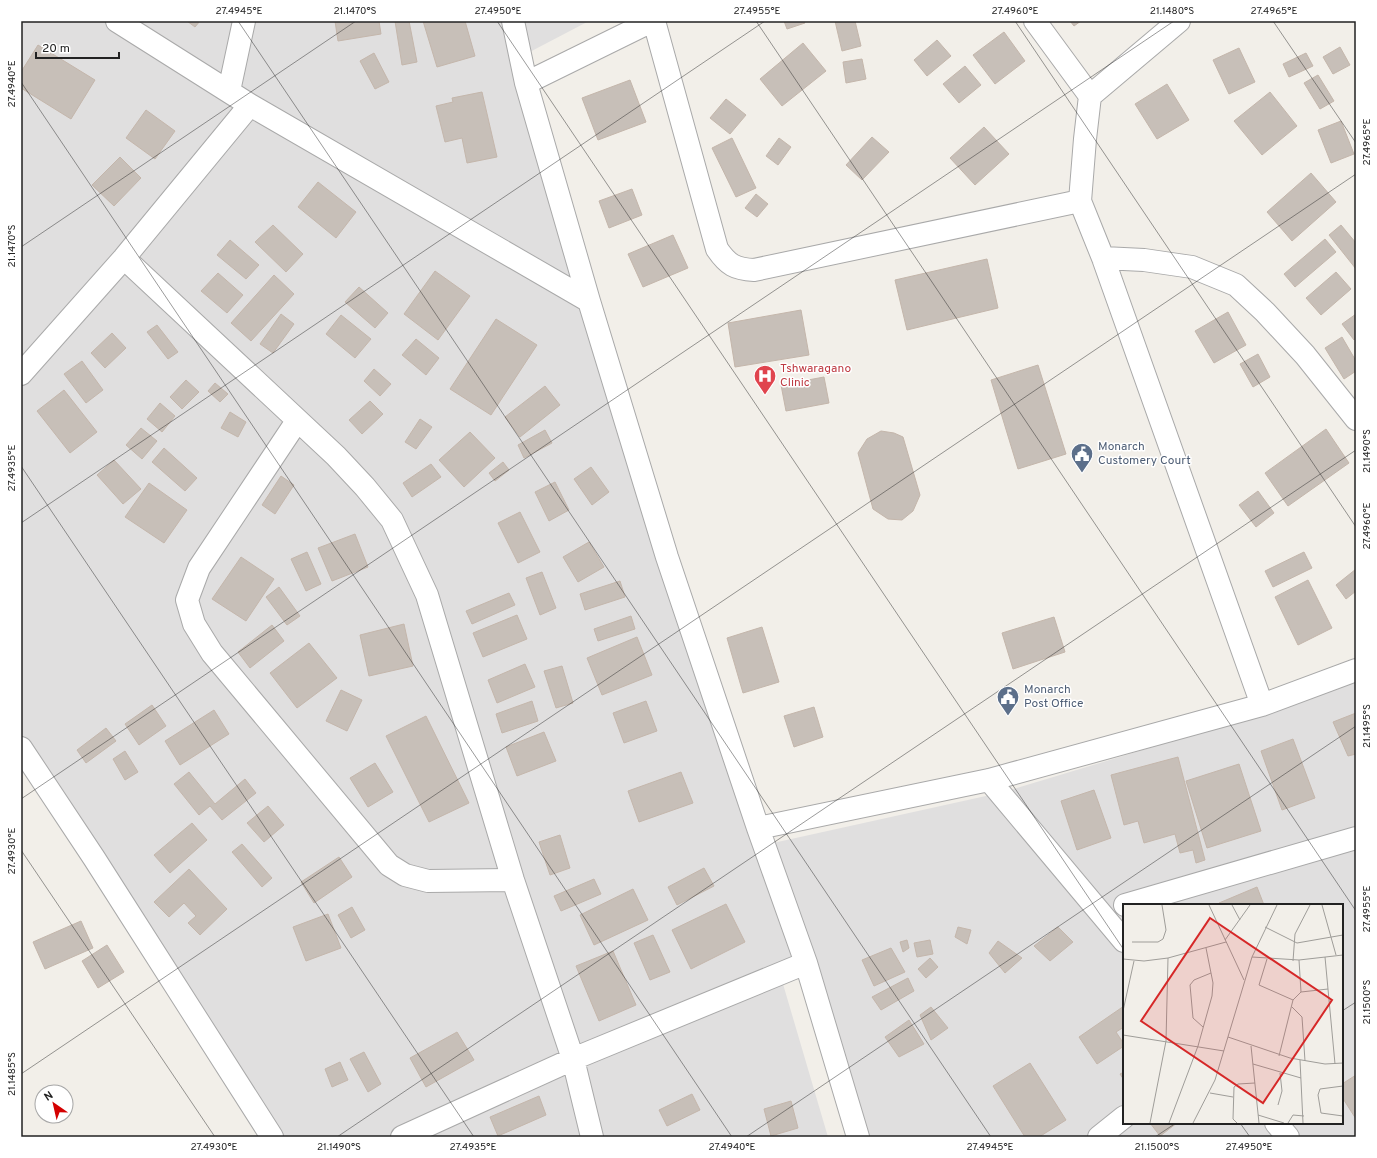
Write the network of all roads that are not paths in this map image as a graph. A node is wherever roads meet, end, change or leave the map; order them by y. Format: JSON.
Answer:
{"nodes":[{"id":1,"x":117,"y":21,"type":"edge"},
{"id":2,"x":244,"y":21,"type":"edge"},
{"id":3,"x":513,"y":21,"type":"edge"},
{"id":4,"x":653,"y":21,"type":"edge"},
{"id":5,"x":1035,"y":21,"type":"edge"},
{"id":6,"x":1179,"y":21,"type":"edge"},
{"id":7,"x":526,"y":83,"type":"junction"},
{"id":8,"x":229,"y":91,"type":"junction"},
{"id":9,"x":1090,"y":96,"type":"junction"},
{"id":10,"x":250,"y":104,"type":"junction"},
{"id":11,"x":1080,"y":201,"type":"junction"},
{"id":12,"x":124,"y":258,"type":"junction"},
{"id":13,"x":1103,"y":258,"type":"junction"},
{"id":14,"x":589,"y":301,"type":"junction"},
{"id":15,"x":21,"y":374,"type":"edge"},
{"id":16,"x":1356,"y":419,"type":"edge"},
{"id":17,"x":297,"y":421,"type":"junction"},
{"id":18,"x":1356,"y":670,"type":"edge"},
{"id":19,"x":1262,"y":705,"type":"junction"},
{"id":20,"x":21,"y":748,"type":"edge"},
{"id":21,"x":989,"y":780,"type":"junction"},
{"id":22,"x":758,"y":828,"type":"junction"},
{"id":23,"x":1356,"y":838,"type":"edge"},
{"id":24,"x":513,"y":880,"type":"junction"},
{"id":25,"x":1127,"y":904,"type":"edge"},
{"id":26,"x":1123,"y":905,"type":"edge"},
{"id":27,"x":1100,"y":912,"type":"junction"},
{"id":28,"x":1123,"y":940,"type":"edge"},
{"id":29,"x":806,"y":963,"type":"junction"},
{"id":30,"x":573,"y":1059,"type":"junction"},
{"id":31,"x":1123,"y":1118,"type":"edge"},
{"id":32,"x":1277,"y":1124,"type":"edge"},
{"id":33,"x":272,"y":1137,"type":"edge"},
{"id":34,"x":402,"y":1137,"type":"edge"},
{"id":35,"x":592,"y":1137,"type":"edge"},
{"id":36,"x":858,"y":1137,"type":"edge"},
{"id":37,"x":1099,"y":1137,"type":"edge"},
{"id":38,"x":1288,"y":1137,"type":"edge"}],
"edges":[{"from":1,"to":8,"type":"street"},
{"from":2,"to":8,"type":"street"},
{"from":3,"to":7,"type":"street"},
{"from":4,"to":7,"type":"street"},
{"from":4,"to":11,"type":"street"},
{"from":5,"to":9,"type":"street"},
{"from":6,"to":9,"type":"street"},
{"from":7,"to":14,"type":"street"},
{"from":8,"to":10,"type":"street"},
{"from":9,"to":11,"type":"street"},
{"from":10,"to":12,"type":"street"},
{"from":10,"to":14,"type":"street"},
{"from":11,"to":13,"type":"street"},
{"from":12,"to":15,"type":"street"},
{"from":12,"to":17,"type":"street"},
{"from":13,"to":16,"type":"street"},
{"from":13,"to":19,"type":"street"},
{"from":14,"to":22,"type":"street"},
{"from":17,"to":24,"type":"street"},
{"from":17,"to":24,"type":"street"},
{"from":18,"to":19,"type":"street"},
{"from":19,"to":21,"type":"street"},
{"from":20,"to":33,"type":"street"},
{"from":21,"to":22,"type":"street"},
{"from":21,"to":27,"type":"street"},
{"from":22,"to":29,"type":"street"},
{"from":23,"to":25,"type":"street"},
{"from":24,"to":30,"type":"street"},
{"from":26,"to":27,"type":"street"},
{"from":27,"to":28,"type":"street"},
{"from":29,"to":30,"type":"street"},
{"from":29,"to":36,"type":"street"},
{"from":30,"to":34,"type":"street"},
{"from":30,"to":35,"type":"street"},
{"from":31,"to":37,"type":"street"},
{"from":32,"to":38,"type":"street"}]}
